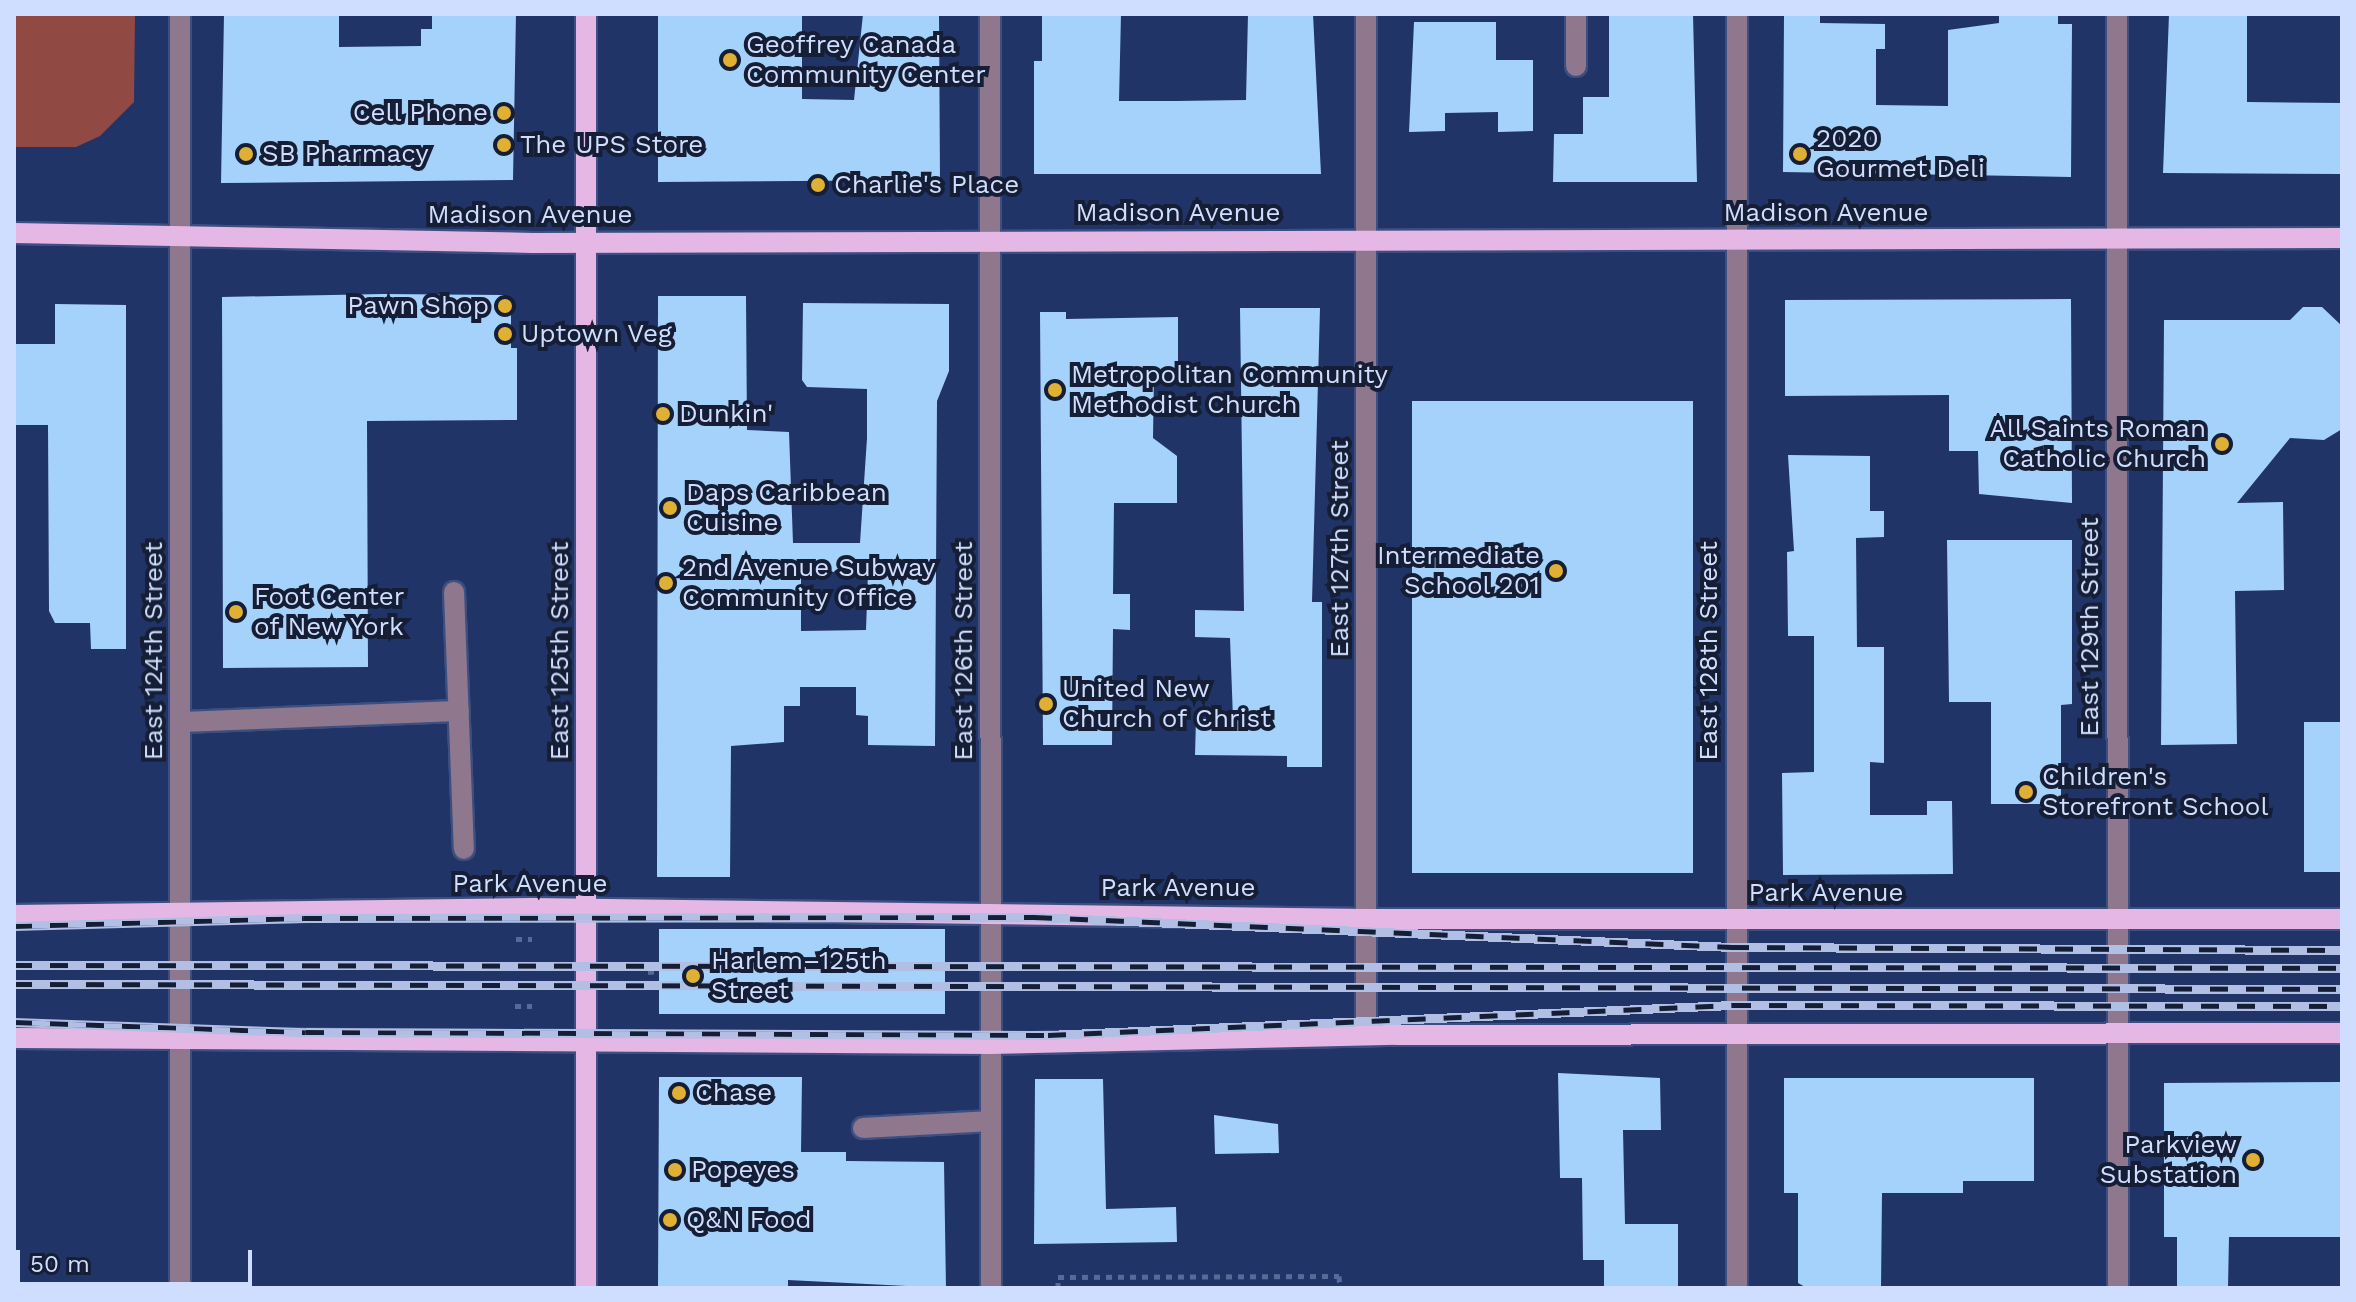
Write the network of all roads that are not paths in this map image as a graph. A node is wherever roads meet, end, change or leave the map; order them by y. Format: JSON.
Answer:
{"nodes":[{"id":1,"x":180,"y":14,"type":"edge"},
{"id":2,"x":586,"y":14,"type":"edge"},
{"id":3,"x":990,"y":14,"type":"edge"},
{"id":4,"x":1366,"y":14,"type":"edge"},
{"id":5,"x":1576,"y":14,"type":"edge"},
{"id":6,"x":1737,"y":14,"type":"edge"},
{"id":7,"x":2117,"y":14,"type":"edge"},
{"id":8,"x":1576,"y":66,"type":"dead end"},
{"id":9,"x":14,"y":233,"type":"edge"},
{"id":10,"x":179,"y":238,"type":"junction"},
{"id":11,"x":2117,"y":238,"type":"junction"},
{"id":12,"x":2342,"y":238,"type":"edge"},
{"id":13,"x":989,"y":239,"type":"junction"},
{"id":14,"x":1366,"y":239,"type":"junction"},
{"id":15,"x":1735,"y":239,"type":"junction"},
{"id":16,"x":588,"y":242,"type":"junction"},
{"id":17,"x":454,"y":592,"type":"dead end"},
{"id":18,"x":459,"y":711,"type":"junction"},
{"id":19,"x":180,"y":722,"type":"junction"},
{"id":20,"x":464,"y":849,"type":"dead end"},
{"id":21,"x":587,"y":910,"type":"junction"},
{"id":22,"x":180,"y":912,"type":"junction"},
{"id":23,"x":991,"y":913,"type":"junction"},
{"id":24,"x":14,"y":915,"type":"edge"},
{"id":25,"x":2115,"y":917,"type":"junction"},
{"id":26,"x":1366,"y":919,"type":"junction"},
{"id":27,"x":1734,"y":919,"type":"junction"},
{"id":28,"x":2342,"y":919,"type":"edge"},
{"id":29,"x":2342,"y":1033,"type":"edge"},
{"id":30,"x":1735,"y":1034,"type":"junction"},
{"id":31,"x":2117,"y":1034,"type":"junction"},
{"id":32,"x":1366,"y":1035,"type":"junction"},
{"id":33,"x":14,"y":1038,"type":"edge"},
{"id":34,"x":180,"y":1040,"type":"junction"},
{"id":35,"x":990,"y":1044,"type":"junction"},
{"id":36,"x":587,"y":1045,"type":"junction"},
{"id":37,"x":991,"y":1121,"type":"junction"},
{"id":38,"x":863,"y":1128,"type":"dead end"},
{"id":39,"x":180,"y":1288,"type":"edge"},
{"id":40,"x":586,"y":1288,"type":"edge"},
{"id":41,"x":991,"y":1288,"type":"edge"},
{"id":42,"x":1737,"y":1288,"type":"edge"},
{"id":43,"x":2118,"y":1288,"type":"edge"}],
"edges":[{"from":1,"to":10,"type":"street","name":"East 124th Street"},
{"from":2,"to":16,"type":"main road","name":"East 125th Street"},
{"from":3,"to":13,"type":"street","name":"East 126th Street"},
{"from":4,"to":14,"type":"street","name":"East 127th Street"},
{"from":5,"to":8,"type":"street"},
{"from":6,"to":15,"type":"street","name":"East 128th Street"},
{"from":7,"to":11,"type":"street","name":"East 129th Street"},
{"from":9,"to":10,"type":"main road","name":"Madison Avenue"},
{"from":10,"to":16,"type":"main road","name":"Madison Avenue"},
{"from":10,"to":19,"type":"street","name":"East 124th Street"},
{"from":11,"to":12,"type":"main road","name":"Madison Avenue"},
{"from":11,"to":15,"type":"main road","name":"Madison Avenue"},
{"from":11,"to":25,"type":"street","name":"East 129th Street"},
{"from":13,"to":14,"type":"main road","name":"Madison Avenue"},
{"from":13,"to":16,"type":"main road","name":"Madison Avenue"},
{"from":13,"to":23,"type":"street","name":"East 126th Street"},
{"from":14,"to":15,"type":"main road","name":"Madison Avenue"},
{"from":14,"to":26,"type":"street","name":"East 127th Street"},
{"from":15,"to":27,"type":"street","name":"East 128th Street"},
{"from":16,"to":21,"type":"main road","name":"East 125th Street"},
{"from":17,"to":18,"type":"street"},
{"from":18,"to":19,"type":"street"},
{"from":18,"to":20,"type":"street"},
{"from":19,"to":22,"type":"street","name":"East 124th Street"},
{"from":21,"to":22,"type":"main road","name":"Park Avenue"},
{"from":21,"to":23,"type":"main road","name":"Park Avenue"},
{"from":21,"to":36,"type":"main road","name":"East 125th Street"},
{"from":22,"to":24,"type":"main road","name":"Park Avenue"},
{"from":22,"to":34,"type":"street","name":"East 124th Street"},
{"from":23,"to":26,"type":"main road","name":"Park Avenue"},
{"from":23,"to":35,"type":"street","name":"East 126th Street"},
{"from":25,"to":27,"type":"main road","name":"Park Avenue"},
{"from":25,"to":28,"type":"main road","name":"Park Avenue"},
{"from":25,"to":31,"type":"street","name":"East 129th Street"},
{"from":26,"to":27,"type":"main road","name":"Park Avenue"},
{"from":26,"to":32,"type":"street","name":"East 127th Street"},
{"from":27,"to":30,"type":"street","name":"East 128th Street"},
{"from":29,"to":31,"type":"main road"},
{"from":30,"to":31,"type":"main road"},
{"from":30,"to":32,"type":"main road"},
{"from":30,"to":42,"type":"street","name":"East 128th Street"},
{"from":31,"to":43,"type":"street","name":"East 129th Street"},
{"from":32,"to":35,"type":"main road"},
{"from":33,"to":34,"type":"main road"},
{"from":34,"to":36,"type":"main road"},
{"from":34,"to":39,"type":"street","name":"East 124th Street"},
{"from":35,"to":36,"type":"main road"},
{"from":35,"to":37,"type":"street","name":"East 126th Street"},
{"from":36,"to":40,"type":"main road","name":"East 125th Street"},
{"from":37,"to":38,"type":"street"},
{"from":37,"to":41,"type":"street","name":"East 126th Street"}]}
